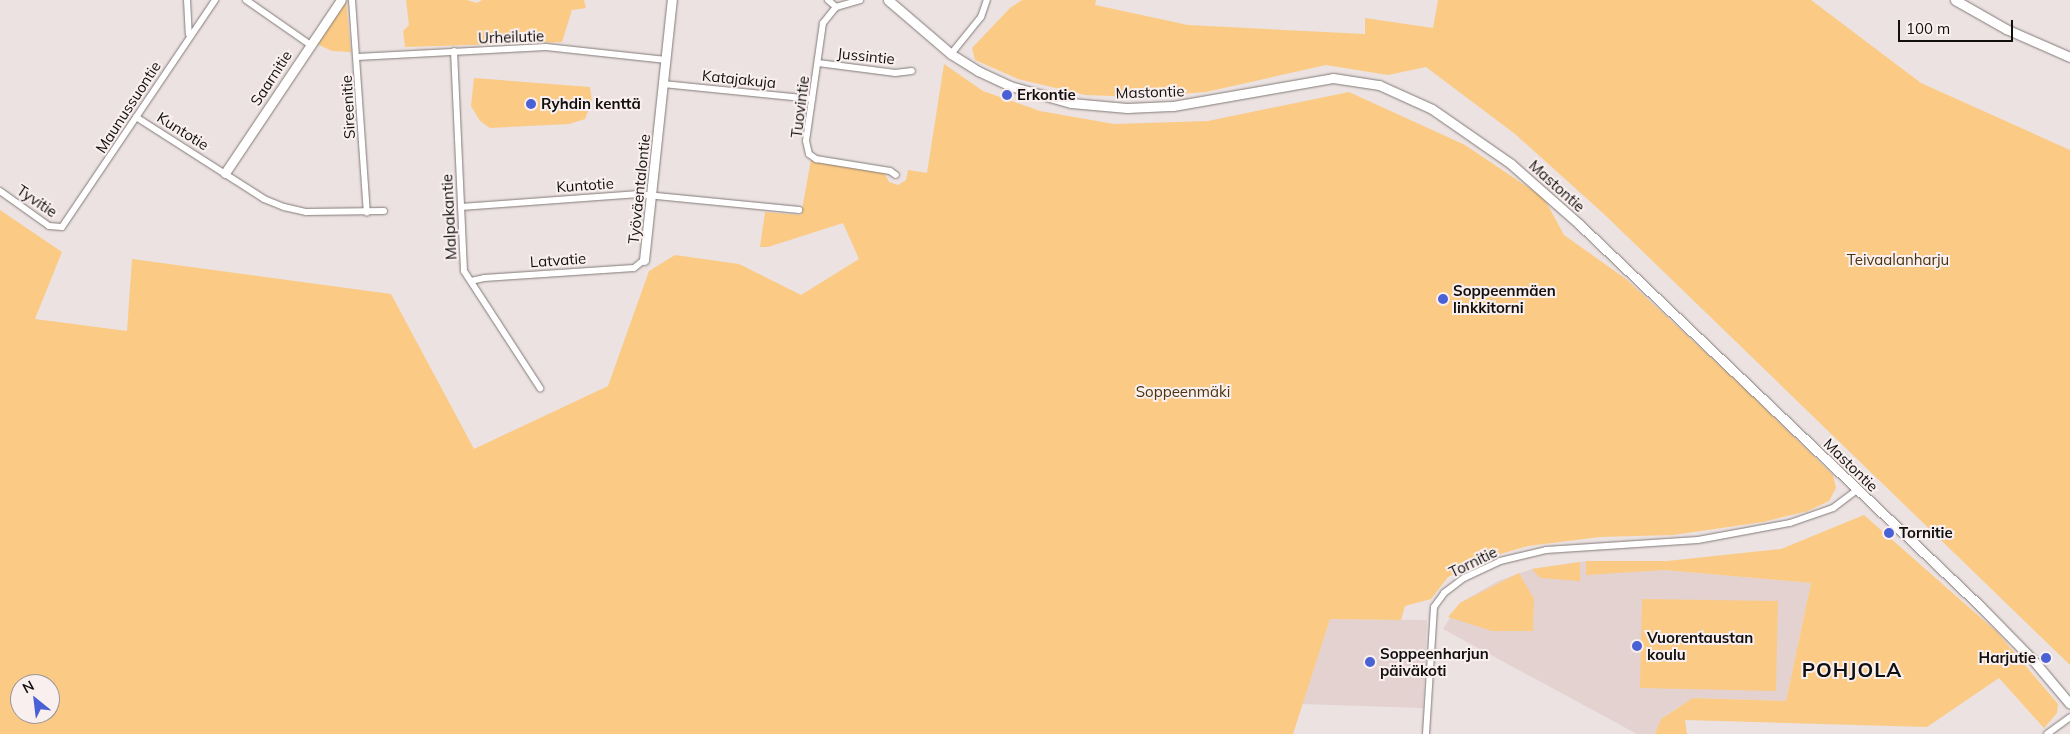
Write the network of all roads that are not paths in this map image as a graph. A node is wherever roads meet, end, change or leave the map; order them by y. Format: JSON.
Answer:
{"nodes":[{"id":1,"x":187,"y":0,"type":"edge"},
{"id":2,"x":215,"y":0,"type":"edge"},
{"id":3,"x":246,"y":0,"type":"edge"},
{"id":4,"x":342,"y":0,"type":"edge"},
{"id":5,"x":352,"y":0,"type":"edge"},
{"id":6,"x":672,"y":0,"type":"edge"},
{"id":7,"x":828,"y":0,"type":"edge"},
{"id":8,"x":860,"y":0,"type":"edge"},
{"id":9,"x":888,"y":0,"type":"edge"},
{"id":10,"x":987,"y":0,"type":"edge"},
{"id":11,"x":1955,"y":0,"type":"edge"},
{"id":12,"x":836,"y":7,"type":"junction"},
{"id":13,"x":189,"y":34,"type":"junction"},
{"id":14,"x":309,"y":44,"type":"junction"},
{"id":15,"x":454,"y":51,"type":"junction"},
{"id":16,"x":950,"y":54,"type":"junction"},
{"id":17,"x":357,"y":57,"type":"junction"},
{"id":18,"x":2070,"y":58,"type":"edge"},
{"id":19,"x":666,"y":60,"type":"junction"},
{"id":20,"x":818,"y":63,"type":"junction"},
{"id":21,"x":912,"y":71,"type":"dead end"},
{"id":22,"x":664,"y":84,"type":"junction"},
{"id":23,"x":812,"y":100,"type":"junction"},
{"id":24,"x":136,"y":117,"type":"junction"},
{"id":25,"x":225,"y":173,"type":"junction"},
{"id":26,"x":896,"y":175,"type":"dead end"},
{"id":27,"x":0,"y":190,"type":"edge"},
{"id":28,"x":652,"y":196,"type":"junction"},
{"id":29,"x":461,"y":207,"type":"junction"},
{"id":30,"x":799,"y":210,"type":"dead end"},
{"id":31,"x":384,"y":211,"type":"dead end"},
{"id":32,"x":366,"y":212,"type":"junction"},
{"id":33,"x":62,"y":227,"type":"joint"},
{"id":34,"x":644,"y":260,"type":"joint"},
{"id":35,"x":471,"y":282,"type":"junction"},
{"id":36,"x":540,"y":388,"type":"dead end"},
{"id":37,"x":1858,"y":489,"type":"junction"},
{"id":38,"x":2070,"y":704,"type":"edge"},
{"id":39,"x":2070,"y":717,"type":"edge"},
{"id":40,"x":1426,"y":734,"type":"edge"},
{"id":41,"x":2047,"y":734,"type":"edge"}],
"edges":[{"from":1,"to":13,"type":"street"},
{"from":2,"to":13,"type":"street","name":"Maunussuontie"},
{"from":3,"to":14,"type":"street"},
{"from":4,"to":14,"type":"main road","name":"Saarnitie"},
{"from":5,"to":17,"type":"street","name":"Sireenitie"},
{"from":6,"to":19,"type":"main road","name":"Työväentalontie"},
{"from":7,"to":12,"type":"street"},
{"from":8,"to":12,"type":"street"},
{"from":9,"to":16,"type":"main road","name":"Mastontie"},
{"from":10,"to":16,"type":"street"},
{"from":11,"to":18,"type":"main road"},
{"from":12,"to":20,"type":"street","name":"Tuovintie"},
{"from":13,"to":24,"type":"street","name":"Maunussuontie"},
{"from":14,"to":25,"type":"main road","name":"Saarnitie"},
{"from":15,"to":17,"type":"street","name":"Urheilutie"},
{"from":15,"to":19,"type":"street","name":"Urheilutie"},
{"from":15,"to":29,"type":"street","name":"Malpakantie"},
{"from":16,"to":37,"type":"main road","name":"Mastontie"},
{"from":17,"to":32,"type":"street","name":"Sireenitie"},
{"from":19,"to":22,"type":"main road","name":"Työväentalontie"},
{"from":20,"to":21,"type":"street","name":"Jussintie"},
{"from":20,"to":23,"type":"street","name":"Tuovintie"},
{"from":22,"to":23,"type":"street","name":"Katajakuja"},
{"from":22,"to":28,"type":"main road","name":"Työväentalontie"},
{"from":23,"to":26,"type":"street","name":"Tuovintie"},
{"from":24,"to":25,"type":"street","name":"Kuntotie"},
{"from":24,"to":33,"type":"street","name":"Maunussuontie"},
{"from":25,"to":32,"type":"street","name":"Kuntotie"},
{"from":27,"to":33,"type":"street","name":"Tyvitie"},
{"from":28,"to":29,"type":"street","name":"Kuntotie"},
{"from":28,"to":30,"type":"street","name":"Kuntotie"},
{"from":28,"to":34,"type":"main road","name":"Työväentalontie"},
{"from":29,"to":35,"type":"street","name":"Malpakantie"},
{"from":31,"to":32,"type":"street","name":"Kuntotie"},
{"from":34,"to":35,"type":"street","name":"Latvatie"},
{"from":35,"to":36,"type":"street","name":"Malpakantie"},
{"from":37,"to":38,"type":"main road","name":"Mastontie"},
{"from":37,"to":40,"type":"street","name":"Tornitie"},
{"from":39,"to":41,"type":"street"}]}
